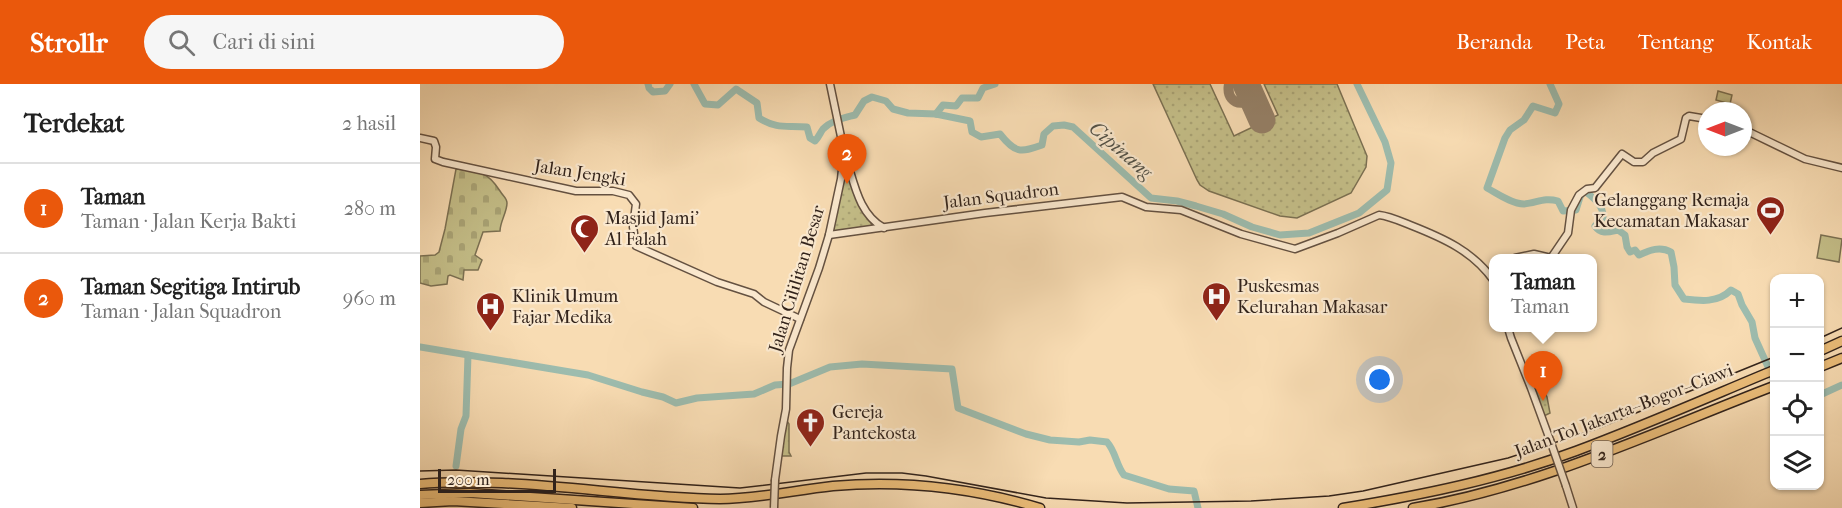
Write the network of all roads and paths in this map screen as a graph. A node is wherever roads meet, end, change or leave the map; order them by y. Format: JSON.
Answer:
{"nodes":[{"id":1,"x":830,"y":84,"type":"edge"},
{"id":2,"x":1698,"y":116,"type":"edge"},
{"id":3,"x":1752,"y":133,"type":"edge"},
{"id":4,"x":420,"y":138,"type":"edge"},
{"id":5,"x":844,"y":151,"type":"junction"},
{"id":6,"x":1842,"y":168,"type":"edge"},
{"id":7,"x":884,"y":228,"type":"junction"},
{"id":8,"x":829,"y":235,"type":"junction"},
{"id":9,"x":1554,"y":254,"type":"edge"},
{"id":10,"x":1487,"y":272,"type":"joint"},
{"id":11,"x":1489,"y":275,"type":"edge"},
{"id":12,"x":800,"y":319,"type":"junction"},
{"id":13,"x":1509,"y":332,"type":"edge"},
{"id":14,"x":1842,"y":341,"type":"edge"},
{"id":15,"x":1824,"y":349,"type":"edge"},
{"id":16,"x":1842,"y":358,"type":"edge"},
{"id":17,"x":1824,"y":366,"type":"edge"},
{"id":18,"x":1770,"y":372,"type":"edge"},
{"id":19,"x":1770,"y":388,"type":"edge"},
{"id":20,"x":420,"y":484,"type":"edge"},
{"id":21,"x":420,"y":495,"type":"edge"},
{"id":22,"x":420,"y":503,"type":"edge"},
{"id":23,"x":1431,"y":506,"type":"edge"},
{"id":24,"x":572,"y":508,"type":"edge"},
{"id":25,"x":693,"y":508,"type":"edge"},
{"id":26,"x":774,"y":508,"type":"edge"},
{"id":27,"x":1040,"y":508,"type":"edge"},
{"id":28,"x":1343,"y":508,"type":"edge"},
{"id":29,"x":1413,"y":508,"type":"edge"},
{"id":30,"x":1573,"y":508,"type":"edge"}],
"edges":[{"from":1,"to":5,"type":"street","name":"Jalan Cililitan Besar"},
{"from":2,"to":9,"type":"street"},
{"from":3,"to":6,"type":"street"},
{"from":4,"to":12,"type":"street","name":"Jalan Jengki"},
{"from":5,"to":7,"type":"street"},
{"from":5,"to":8,"type":"street","name":"Jalan Cililitan Besar"},
{"from":7,"to":8,"type":"street","name":"Jalan Squadron"},
{"from":7,"to":10,"type":"street","name":"Jalan Squadron"},
{"from":8,"to":12,"type":"street","name":"Jalan Cililitan Besar"},
{"from":10,"to":11,"type":"street"},
{"from":12,"to":26,"type":"street","name":"Jalan Cililitan Besar","bridge":true},
{"from":13,"to":30,"type":"street","bridge":true},
{"from":14,"to":15,"type":"highway"},
{"from":16,"to":17,"type":"highway"},
{"from":18,"to":28,"type":"highway","name":"Jalan Tol Jakarta–Bogor–Ciawi","number":"2"},
{"from":19,"to":23,"type":"highway","name":"Jalan Tol Jakarta–Bogor–Ciawi","number":"2"},
{"from":20,"to":27,"type":"highway"},
{"from":21,"to":25,"type":"highway"},
{"from":22,"to":24,"type":"highway"},
{"from":23,"to":29,"type":"highway","name":"Jalan Tol Jakarta–Bogor–Ciawi","number":"2"}]}
